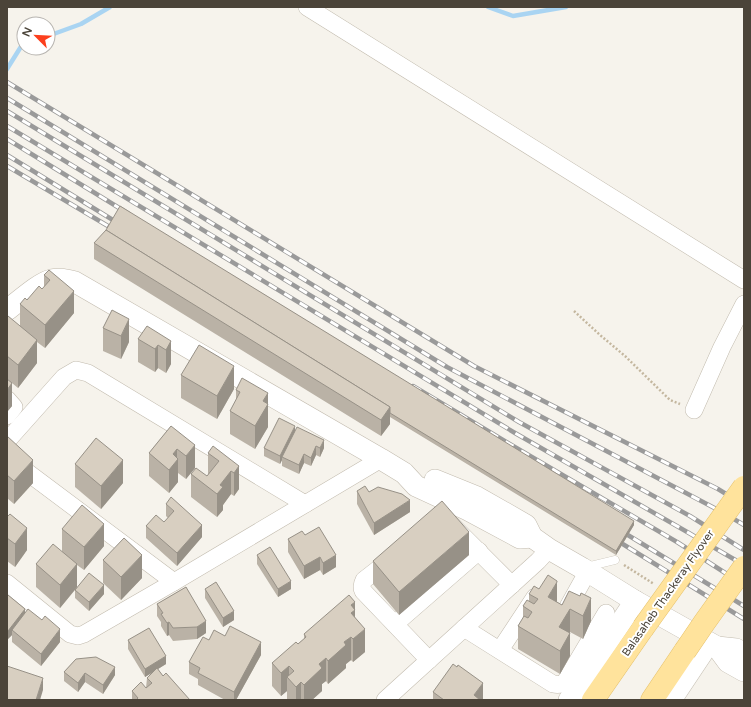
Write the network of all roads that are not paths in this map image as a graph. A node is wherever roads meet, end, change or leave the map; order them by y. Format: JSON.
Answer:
{"nodes":[{"id":1,"x":307,"y":7,"type":"edge"},
{"id":2,"x":744,"y":280,"type":"edge"},
{"id":3,"x":744,"y":304,"type":"edge"},
{"id":4,"x":9,"y":319,"type":"edge"},
{"id":5,"x":7,"y":399,"type":"edge"},
{"id":6,"x":694,"y":410,"type":"road end"},
{"id":7,"x":7,"y":416,"type":"edge"},
{"id":8,"x":7,"y":441,"type":"edge"},
{"id":9,"x":7,"y":457,"type":"edge"},
{"id":10,"x":381,"y":459,"type":"junction"},
{"id":11,"x":744,"y":487,"type":"edge"},
{"id":12,"x":305,"y":504,"type":"junction"},
{"id":13,"x":439,"y":522,"type":"edge"},
{"id":14,"x":549,"y":549,"type":"junction"},
{"id":15,"x":402,"y":551,"type":"edge"},
{"id":16,"x":479,"y":551,"type":"junction"},
{"id":17,"x":615,"y":560,"type":"road end"},
{"id":18,"x":744,"y":567,"type":"edge"},
{"id":19,"x":585,"y":570,"type":"junction"},
{"id":20,"x":174,"y":582,"type":"junction"},
{"id":21,"x":7,"y":583,"type":"edge"},
{"id":22,"x":512,"y":585,"type":"junction"},
{"id":23,"x":539,"y":591,"type":"edge"},
{"id":24,"x":635,"y":601,"type":"junction"},
{"id":25,"x":606,"y":613,"type":"dead end"},
{"id":26,"x":559,"y":623,"type":"edge"},
{"id":27,"x":395,"y":624,"type":"junction"},
{"id":28,"x":464,"y":628,"type":"junction"},
{"id":29,"x":500,"y":650,"type":"junction"},
{"id":30,"x":729,"y":655,"type":"edge"},
{"id":31,"x":429,"y":660,"type":"junction"},
{"id":32,"x":386,"y":700,"type":"edge"},
{"id":33,"x":569,"y":700,"type":"edge"},
{"id":34,"x":594,"y":700,"type":"edge"},
{"id":35,"x":652,"y":700,"type":"edge"},
{"id":36,"x":671,"y":700,"type":"edge"}],
"edges":[{"from":1,"to":2,"type":"street"},
{"from":3,"to":6,"type":"street"},
{"from":4,"to":10,"type":"street"},
{"from":5,"to":7,"type":"street"},
{"from":8,"to":12,"type":"street"},
{"from":9,"to":20,"type":"street"},
{"from":10,"to":12,"type":"street"},
{"from":10,"to":14,"type":"street"},
{"from":11,"to":34,"type":"main road","name":"Balasaheb Thackeray Flyover","bridge":true},
{"from":12,"to":20,"type":"street"},
{"from":13,"to":16,"type":"street"},
{"from":14,"to":19,"type":"street"},
{"from":14,"to":22,"type":"street"},
{"from":15,"to":27,"type":"street"},
{"from":16,"to":22,"type":"street"},
{"from":16,"to":27,"type":"street"},
{"from":17,"to":19,"type":"lane"},
{"from":18,"to":35,"type":"main road","bridge":true},
{"from":19,"to":24,"type":"street"},
{"from":19,"to":26,"type":"street"},
{"from":20,"to":21,"type":"street"},
{"from":22,"to":28,"type":"street"},
{"from":23,"to":29,"type":"street"},
{"from":24,"to":30,"type":"street"},
{"from":24,"to":33,"type":"street"},
{"from":25,"to":29,"type":"street"},
{"from":27,"to":31,"type":"street"},
{"from":28,"to":29,"type":"street"},
{"from":28,"to":31,"type":"street"},
{"from":30,"to":36,"type":"street"},
{"from":31,"to":32,"type":"street"}]}
